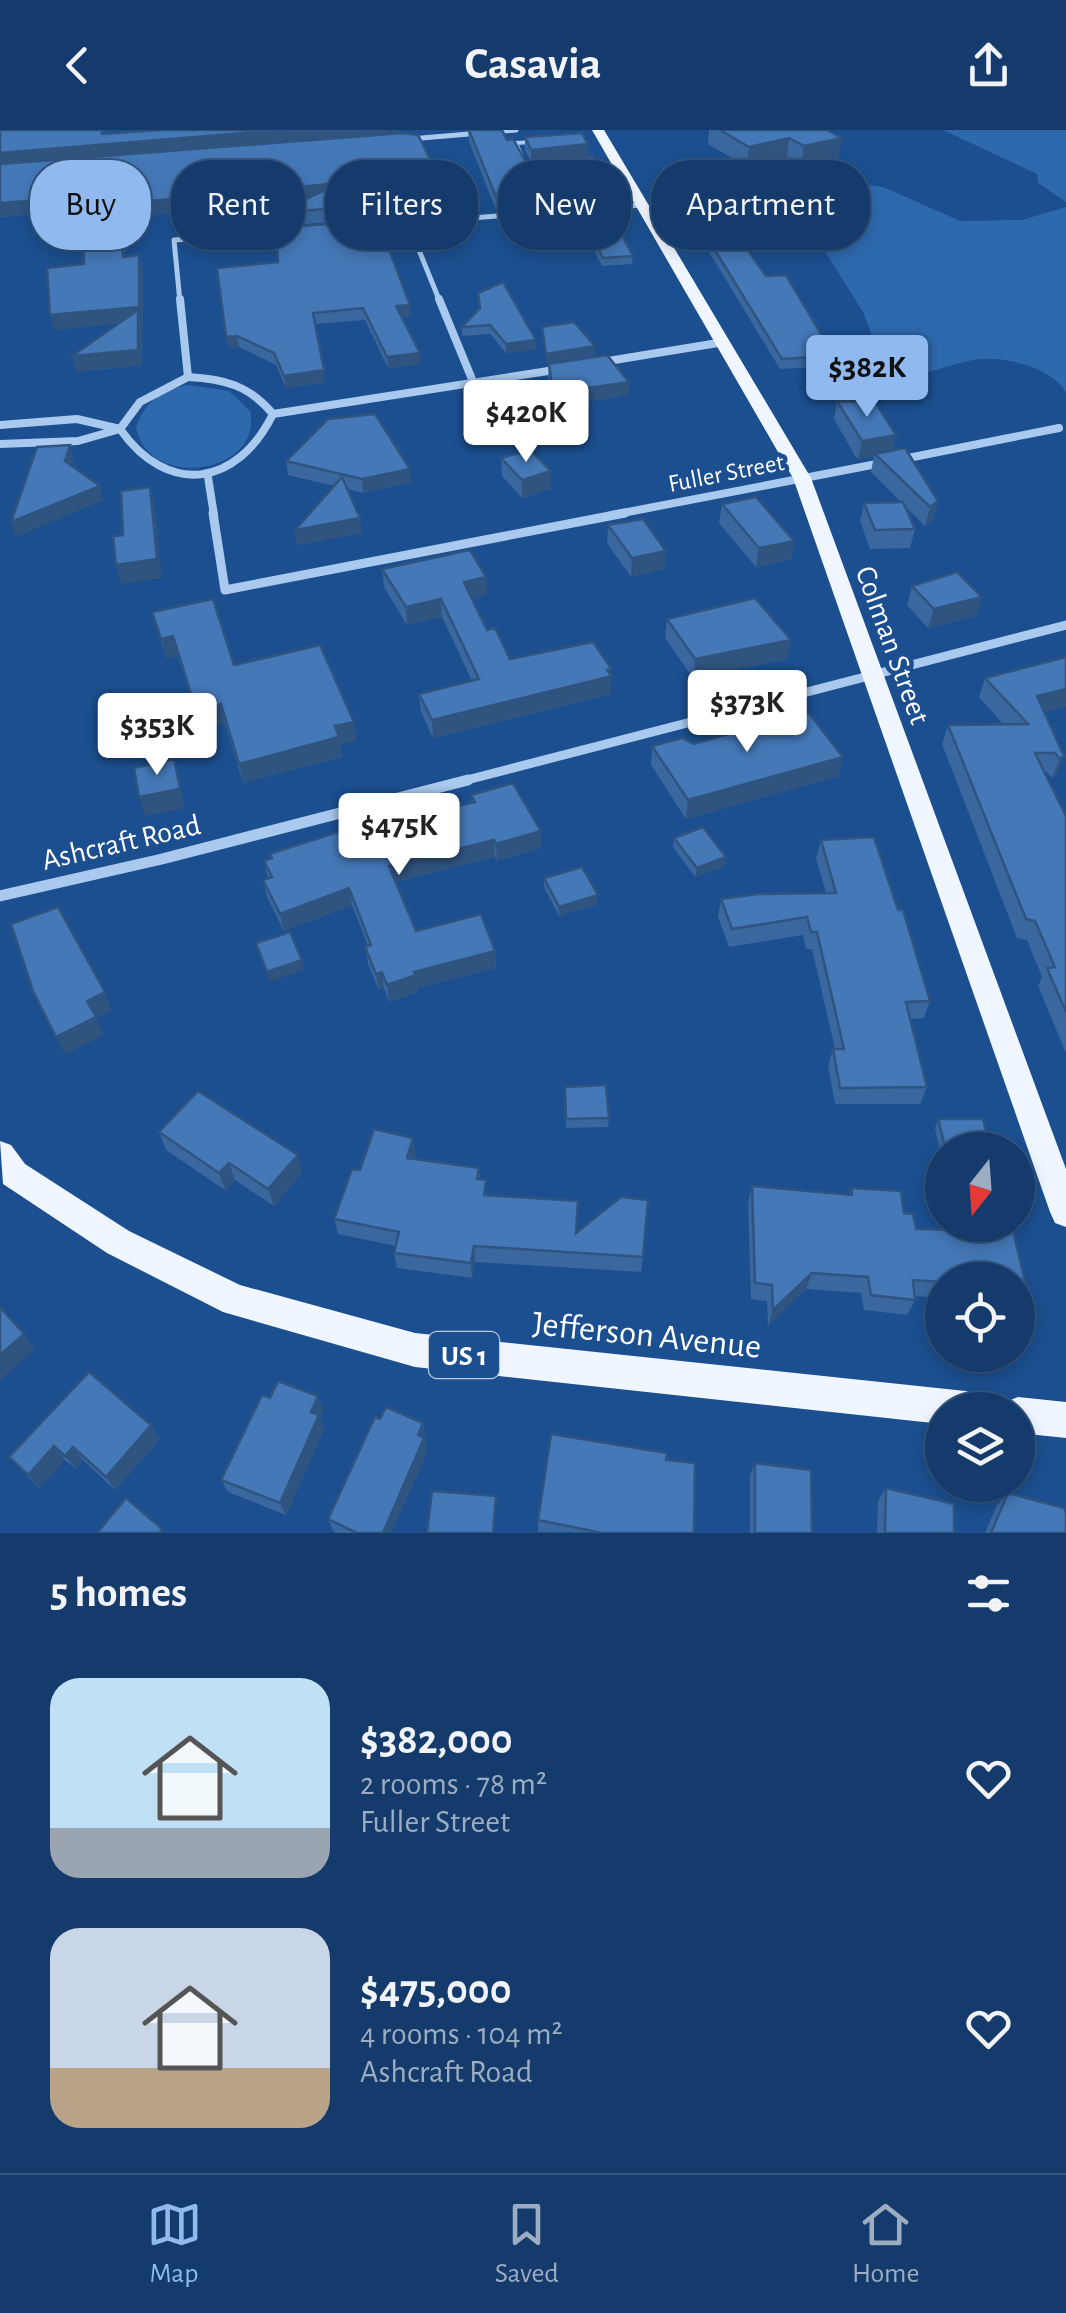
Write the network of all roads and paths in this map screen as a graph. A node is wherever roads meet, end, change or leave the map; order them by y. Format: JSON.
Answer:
{"nodes":[{"id":1,"x":516,"y":130,"type":"edge"},
{"id":2,"x":595,"y":135,"type":"edge"},
{"id":3,"x":397,"y":140,"type":"edge"},
{"id":4,"x":546,"y":141,"type":"edge"},
{"id":5,"x":524,"y":160,"type":"edge"},
{"id":6,"x":642,"y":205,"type":"junction"},
{"id":7,"x":631,"y":206,"type":"edge"},
{"id":8,"x":175,"y":250,"type":"edge"},
{"id":9,"x":419,"y":250,"type":"edge"},
{"id":10,"x":724,"y":342,"type":"junction"},
{"id":11,"x":590,"y":364,"type":"edge"},
{"id":12,"x":570,"y":368,"type":"edge"},
{"id":13,"x":188,"y":377,"type":"junction"},
{"id":14,"x":474,"y":384,"type":"junction"},
{"id":15,"x":273,"y":414,"type":"junction"},
{"id":16,"x":0,"y":425,"type":"edge"},
{"id":17,"x":1059,"y":428,"type":"dead end"},
{"id":18,"x":120,"y":429,"type":"junction"},
{"id":19,"x":0,"y":444,"type":"edge"},
{"id":20,"x":208,"y":476,"type":"junction"},
{"id":21,"x":802,"y":478,"type":"junction"},
{"id":22,"x":1066,"y":625,"type":"edge"},
{"id":23,"x":871,"y":674,"type":"junction"},
{"id":24,"x":0,"y":896,"type":"edge"},
{"id":25,"x":4,"y":1170,"type":"edge"},
{"id":26,"x":1066,"y":1212,"type":"edge"},
{"id":27,"x":925,"y":1405,"type":"edge"},
{"id":28,"x":1035,"y":1417,"type":"edge"},
{"id":29,"x":1066,"y":1420,"type":"edge"}],
"edges":[{"from":1,"to":3,"type":"street"},
{"from":2,"to":6,"type":"main road","name":"Colman Street"},
{"from":4,"to":5,"type":"lane"},
{"from":6,"to":7,"type":"street"},
{"from":6,"to":10,"type":"main road","name":"Colman Street"},
{"from":8,"to":13,"type":"street"},
{"from":9,"to":14,"type":"street"},
{"from":10,"to":11,"type":"street"},
{"from":10,"to":21,"type":"main road","name":"Colman Street"},
{"from":12,"to":14,"type":"street"},
{"from":13,"to":15,"type":"street"},
{"from":13,"to":18,"type":"street"},
{"from":14,"to":15,"type":"street"},
{"from":15,"to":20,"type":"street"},
{"from":16,"to":18,"type":"street"},
{"from":17,"to":21,"type":"street","name":"Fuller Street"},
{"from":18,"to":19,"type":"street"},
{"from":18,"to":20,"type":"street"},
{"from":20,"to":21,"type":"street","name":"Fuller Street"},
{"from":21,"to":23,"type":"main road","name":"Colman Street"},
{"from":22,"to":23,"type":"street","name":"Ashcraft Road"},
{"from":23,"to":24,"type":"street","name":"Ashcraft Road"},
{"from":23,"to":26,"type":"main road","name":"Colman Street"},
{"from":25,"to":27,"type":"main road","name":"Jefferson Avenue","number":"US 1"},
{"from":28,"to":29,"type":"main road"}]}
